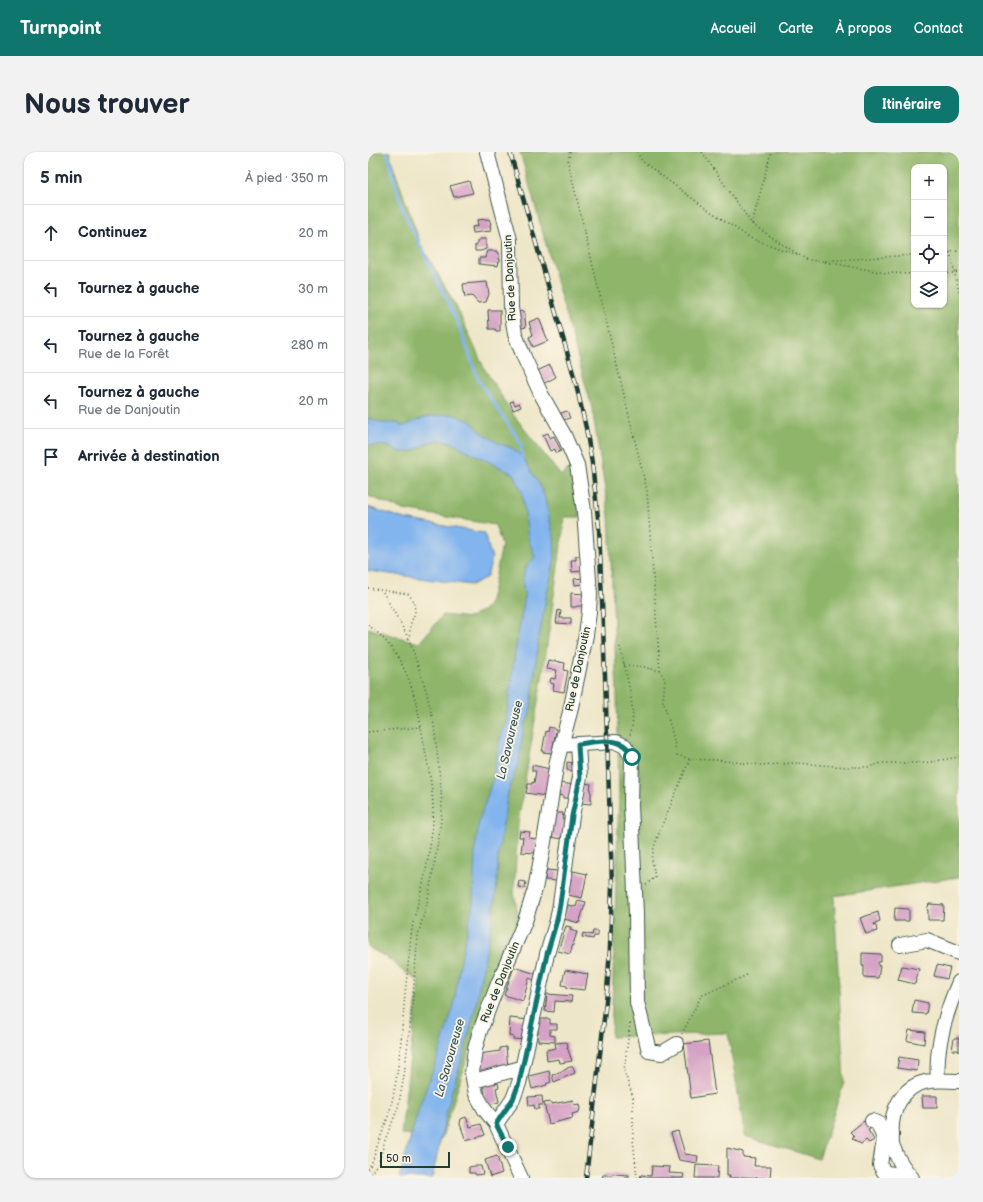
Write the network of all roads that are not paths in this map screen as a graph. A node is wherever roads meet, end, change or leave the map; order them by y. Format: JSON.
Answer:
{"nodes":[{"id":1,"x":487,"y":152,"type":"edge"},
{"id":2,"x":578,"y":744,"type":"junction"},
{"id":3,"x":561,"y":745,"type":"junction"},
{"id":4,"x":900,"y":945,"type":"dead end"},
{"id":5,"x":959,"y":954,"type":"edge"},
{"id":6,"x":959,"y":982,"type":"edge"},
{"id":7,"x":677,"y":1044,"type":"road end"},
{"id":8,"x":522,"y":1069,"type":"junction"},
{"id":9,"x":938,"y":1080,"type":"junction"},
{"id":10,"x":474,"y":1081,"type":"junction"},
{"id":11,"x":959,"y":1081,"type":"edge"},
{"id":12,"x":872,"y":1121,"type":"dead end"},
{"id":13,"x":496,"y":1124,"type":"junction"},
{"id":14,"x":909,"y":1174,"type":"edge"},
{"id":15,"x":521,"y":1178,"type":"edge"}],
"edges":[{"from":1,"to":3,"type":"street","name":"Rue de Danjoutin"},
{"from":2,"to":3,"type":"street"},
{"from":2,"to":7,"type":"street"},
{"from":2,"to":8,"type":"street"},
{"from":3,"to":10,"type":"street","name":"Rue de Danjoutin"},
{"from":4,"to":5,"type":"street"},
{"from":6,"to":9,"type":"street"},
{"from":8,"to":10,"type":"street"},
{"from":8,"to":13,"type":"street"},
{"from":9,"to":11,"type":"street"},
{"from":9,"to":14,"type":"street"},
{"from":10,"to":13,"type":"street","name":"Rue de Danjoutin"},
{"from":12,"to":14,"type":"street"},
{"from":13,"to":15,"type":"street","name":"Rue de Danjoutin"}]}
